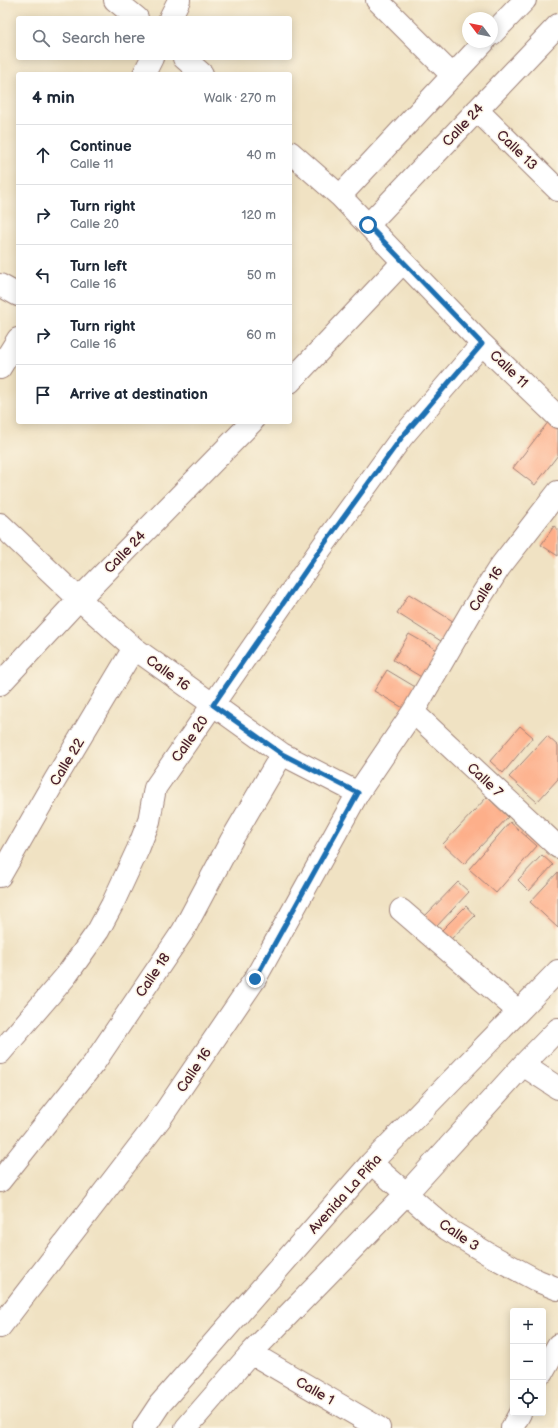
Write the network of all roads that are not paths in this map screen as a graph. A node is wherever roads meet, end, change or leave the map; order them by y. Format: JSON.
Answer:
{"nodes":[{"id":1,"x":115,"y":0,"type":"edge"},
{"id":2,"x":179,"y":0,"type":"edge"},
{"id":3,"x":377,"y":0,"type":"edge"},
{"id":4,"x":525,"y":0,"type":"edge"},
{"id":5,"x":135,"y":16,"type":"edge"},
{"id":6,"x":171,"y":16,"type":"edge"},
{"id":7,"x":558,"y":25,"type":"edge"},
{"id":8,"x":498,"y":28,"type":"edge"},
{"id":9,"x":478,"y":48,"type":"edge"},
{"id":10,"x":151,"y":60,"type":"edge"},
{"id":11,"x":186,"y":60,"type":"edge"},
{"id":12,"x":145,"y":72,"type":"edge"},
{"id":13,"x":200,"y":72,"type":"edge"},
{"id":14,"x":452,"y":75,"type":"junction"},
{"id":15,"x":477,"y":110,"type":"junction"},
{"id":16,"x":292,"y":154,"type":"edge"},
{"id":17,"x":558,"y":190,"type":"edge"},
{"id":18,"x":340,"y":196,"type":"junction"},
{"id":19,"x":368,"y":225,"type":"junction"},
{"id":20,"x":403,"y":262,"type":"junction"},
{"id":21,"x":0,"y":285,"type":"edge"},
{"id":22,"x":16,"y":294,"type":"edge"},
{"id":23,"x":16,"y":342,"type":"edge"},
{"id":24,"x":482,"y":344,"type":"junction"},
{"id":25,"x":0,"y":368,"type":"edge"},
{"id":26,"x":292,"y":380,"type":"edge"},
{"id":27,"x":558,"y":417,"type":"edge"},
{"id":28,"x":240,"y":425,"type":"edge"},
{"id":29,"x":558,"y":492,"type":"edge"},
{"id":30,"x":0,"y":524,"type":"edge"},
{"id":31,"x":79,"y":599,"type":"junction"},
{"id":32,"x":134,"y":648,"type":"junction"},
{"id":33,"x":0,"y":684,"type":"edge"},
{"id":34,"x":213,"y":705,"type":"junction"},
{"id":35,"x":413,"y":712,"type":"junction"},
{"id":36,"x":282,"y":754,"type":"junction"},
{"id":37,"x":358,"y":793,"type":"junction"},
{"id":38,"x":558,"y":847,"type":"edge"},
{"id":39,"x":0,"y":876,"type":"edge"},
{"id":40,"x":401,"y":910,"type":"dead end"},
{"id":41,"x":558,"y":971,"type":"edge"},
{"id":42,"x":518,"y":1011,"type":"junction"},
{"id":43,"x":558,"y":1029,"type":"edge"},
{"id":44,"x":0,"y":1053,"type":"edge"},
{"id":45,"x":522,"y":1065,"type":"junction"},
{"id":46,"x":558,"y":1088,"type":"edge"},
{"id":47,"x":371,"y":1163,"type":"junction"},
{"id":48,"x":0,"y":1181,"type":"edge"},
{"id":49,"x":406,"y":1194,"type":"junction"},
{"id":50,"x":558,"y":1289,"type":"edge"},
{"id":51,"x":0,"y":1327,"type":"edge"},
{"id":52,"x":558,"y":1345,"type":"edge"},
{"id":53,"x":251,"y":1353,"type":"junction"},
{"id":54,"x":546,"y":1367,"type":"edge"},
{"id":55,"x":518,"y":1416,"type":"edge"},
{"id":56,"x":144,"y":1428,"type":"edge"},
{"id":57,"x":186,"y":1428,"type":"edge"},
{"id":58,"x":379,"y":1428,"type":"edge"},
{"id":59,"x":512,"y":1428,"type":"edge"}],
"edges":[{"from":1,"to":5,"type":"street"},
{"from":2,"to":6,"type":"street"},
{"from":3,"to":14,"type":"street"},
{"from":4,"to":8,"type":"street"},
{"from":7,"to":15,"type":"street","name":"Calle 24"},
{"from":9,"to":14,"type":"street"},
{"from":10,"to":12,"type":"street"},
{"from":11,"to":13,"type":"street"},
{"from":14,"to":18,"type":"street"},
{"from":15,"to":17,"type":"street","name":"Calle 13"},
{"from":15,"to":19,"type":"street","name":"Calle 24"},
{"from":16,"to":18,"type":"street","name":"Calle 11"},
{"from":18,"to":19,"type":"street","name":"Calle 11"},
{"from":19,"to":20,"type":"street","name":"Calle 11"},
{"from":20,"to":24,"type":"street","name":"Calle 11"},
{"from":20,"to":26,"type":"street"},
{"from":21,"to":22,"type":"street"},
{"from":23,"to":25,"type":"street"},
{"from":24,"to":27,"type":"street","name":"Calle 11"},
{"from":24,"to":34,"type":"street","name":"Calle 20"},
{"from":28,"to":31,"type":"street","name":"Calle 24"},
{"from":29,"to":35,"type":"street","name":"Calle 16"},
{"from":30,"to":31,"type":"street","name":"Calle 16"},
{"from":31,"to":32,"type":"street","name":"Calle 16"},
{"from":31,"to":33,"type":"street","name":"Calle 24"},
{"from":32,"to":34,"type":"street","name":"Calle 16"},
{"from":32,"to":39,"type":"street","name":"Calle 22"},
{"from":34,"to":36,"type":"street","name":"Calle 16"},
{"from":34,"to":44,"type":"street","name":"Calle 20"},
{"from":35,"to":37,"type":"street","name":"Calle 16"},
{"from":35,"to":38,"type":"street","name":"Calle 7"},
{"from":36,"to":37,"type":"street","name":"Calle 16"},
{"from":36,"to":48,"type":"street","name":"Calle 18"},
{"from":37,"to":51,"type":"street","name":"Calle 16"},
{"from":40,"to":42,"type":"street"},
{"from":41,"to":42,"type":"street","name":"Avenida La Piña"},
{"from":42,"to":47,"type":"street","name":"Avenida La Piña"},
{"from":43,"to":45,"type":"street"},
{"from":45,"to":46,"type":"street"},
{"from":45,"to":49,"type":"street"},
{"from":47,"to":49,"type":"street","name":"Calle 3"},
{"from":47,"to":56,"type":"street","name":"Avenida La Piña"},
{"from":49,"to":50,"type":"street","name":"Calle 3"},
{"from":49,"to":53,"type":"street"},
{"from":52,"to":54,"type":"street"},
{"from":53,"to":57,"type":"street"},
{"from":53,"to":58,"type":"street","name":"Calle 1"},
{"from":55,"to":59,"type":"street"}]}
